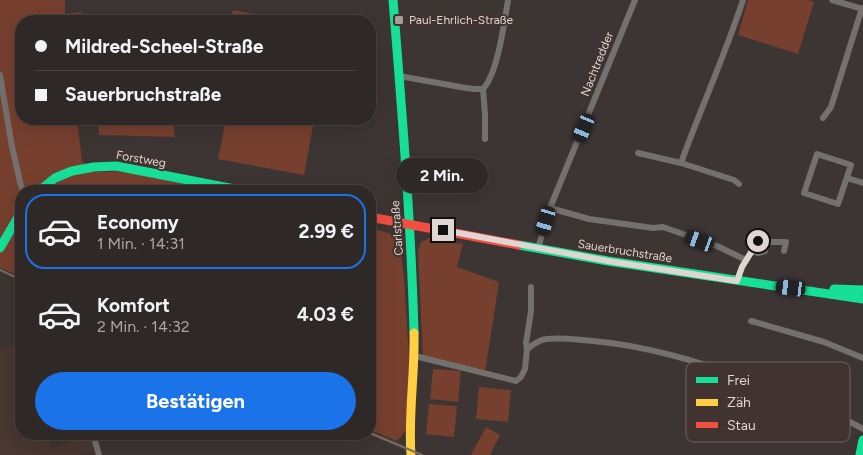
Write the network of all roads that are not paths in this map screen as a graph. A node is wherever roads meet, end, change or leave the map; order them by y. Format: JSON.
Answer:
{"nodes":[{"id":1,"x":393,"y":0,"type":"edge"},
{"id":2,"x":508,"y":0,"type":"edge"},
{"id":3,"x":635,"y":0,"type":"edge"},
{"id":4,"x":743,"y":0,"type":"edge"},
{"id":5,"x":832,"y":0,"type":"edge"},
{"id":6,"x":862,"y":8,"type":"edge"},
{"id":7,"x":0,"y":75,"type":"edge"},
{"id":8,"x":399,"y":76,"type":"junction"},
{"id":9,"x":483,"y":89,"type":"junction"},
{"id":10,"x":823,"y":118,"type":"dead end"},
{"id":11,"x":485,"y":140,"type":"dead end"},
{"id":12,"x":638,"y":153,"type":"dead end"},
{"id":13,"x":681,"y":162,"type":"junction"},
{"id":14,"x":847,"y":178,"type":"junction"},
{"id":15,"x":863,"y":183,"type":"edge"},
{"id":16,"x":739,"y":184,"type":"dead end"},
{"id":17,"x":21,"y":185,"type":"edge"},
{"id":18,"x":47,"y":185,"type":"edge"},
{"id":19,"x":214,"y":185,"type":"edge"},
{"id":20,"x":550,"y":208,"type":"junction"},
{"id":21,"x":376,"y":218,"type":"edge"},
{"id":22,"x":15,"y":222,"type":"edge"},
{"id":23,"x":410,"y":224,"type":"junction"},
{"id":24,"x":0,"y":248,"type":"edge"},
{"id":25,"x":538,"y":248,"type":"junction"},
{"id":26,"x":784,"y":251,"type":"dead end"},
{"id":27,"x":746,"y":260,"type":"junction"},
{"id":28,"x":737,"y":281,"type":"junction"},
{"id":29,"x":531,"y":287,"type":"dead end"},
{"id":30,"x":808,"y":290,"type":"junction"},
{"id":31,"x":863,"y":290,"type":"edge"},
{"id":32,"x":863,"y":299,"type":"edge"},
{"id":33,"x":751,"y":321,"type":"dead end"},
{"id":34,"x":527,"y":349,"type":"junction"},
{"id":35,"x":415,"y":356,"type":"junction"},
{"id":36,"x":863,"y":358,"type":"edge"},
{"id":37,"x":698,"y":362,"type":"edge"},
{"id":38,"x":850,"y":422,"type":"edge"},
{"id":39,"x":863,"y":429,"type":"edge"},
{"id":40,"x":95,"y":440,"type":"edge"},
{"id":41,"x":863,"y":440,"type":"edge"},
{"id":42,"x":99,"y":455,"type":"edge"},
{"id":43,"x":411,"y":455,"type":"edge"},
{"id":44,"x":860,"y":455,"type":"edge"}],
"edges":[{"from":1,"to":8,"type":"main road","name":"Carlstraße"},
{"from":2,"to":9,"type":"street"},
{"from":3,"to":20,"type":"street","name":"Nachtredder"},
{"from":4,"to":13,"type":"street"},
{"from":5,"to":6,"type":"street"},
{"from":6,"to":10,"type":"street"},
{"from":7,"to":17,"type":"street"},
{"from":8,"to":9,"type":"street"},
{"from":8,"to":23,"type":"main road","name":"Carlstraße"},
{"from":9,"to":11,"type":"street"},
{"from":12,"to":13,"type":"street"},
{"from":13,"to":16,"type":"street"},
{"from":14,"to":14,"type":"street"},
{"from":14,"to":15,"type":"street"},
{"from":18,"to":19,"type":"main road","name":"Forstweg"},
{"from":20,"to":25,"type":"street","name":"Nachtredder"},
{"from":20,"to":27,"type":"street"},
{"from":21,"to":23,"type":"main road"},
{"from":22,"to":24,"type":"main road"},
{"from":23,"to":25,"type":"main road","name":"Sauerbruchstraße"},
{"from":23,"to":35,"type":"main road","name":"Carlstraße"},
{"from":25,"to":28,"type":"main road","name":"Sauerbruchstraße"},
{"from":26,"to":27,"type":"street"},
{"from":27,"to":28,"type":"street"},
{"from":28,"to":30,"type":"main road","name":"Sauerbruchstraße"},
{"from":29,"to":34,"type":"street"},
{"from":30,"to":31,"type":"main road","name":"Sauerbruchstraße"},
{"from":30,"to":32,"type":"main road","name":"Sauerbruchstraße"},
{"from":33,"to":36,"type":"street"},
{"from":34,"to":35,"type":"street"},
{"from":34,"to":37,"type":"street"},
{"from":35,"to":43,"type":"main road","name":"Carlstraße"},
{"from":38,"to":39,"type":"street"},
{"from":40,"to":42,"type":"street"},
{"from":41,"to":44,"type":"main road"}]}
